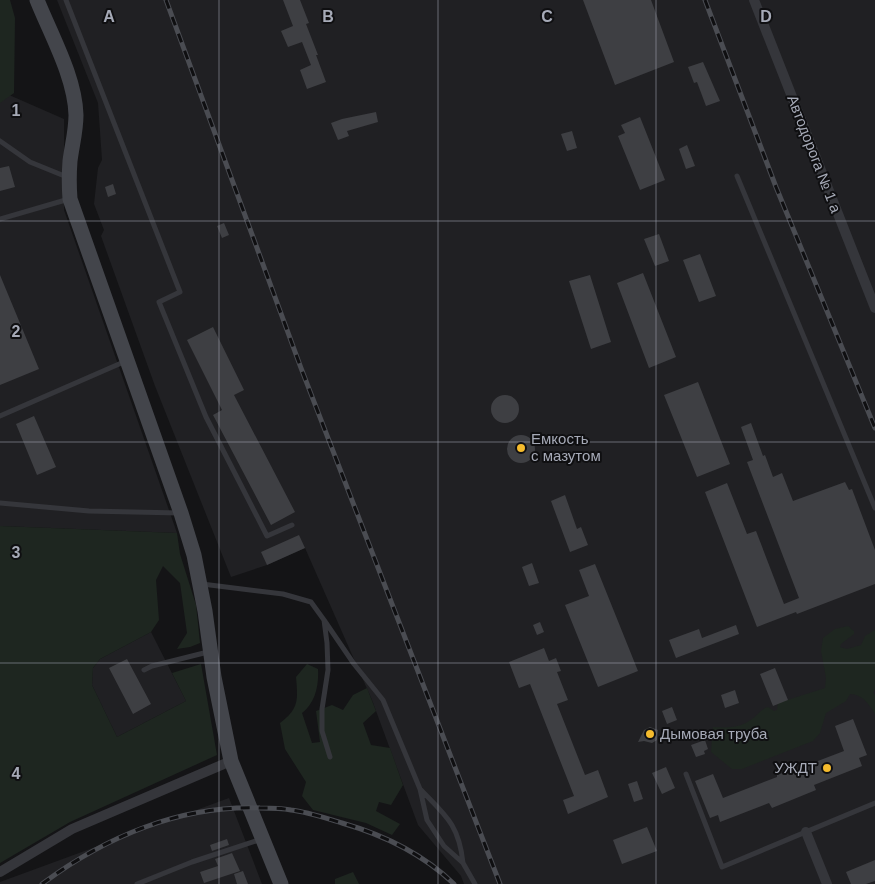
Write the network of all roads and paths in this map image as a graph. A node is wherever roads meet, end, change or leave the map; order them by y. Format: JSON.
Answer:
{"nodes":[{"id":1,"x":37,"y":0,"type":"edge"},
{"id":2,"x":66,"y":0,"type":"edge"},
{"id":3,"x":754,"y":0,"type":"edge"},
{"id":4,"x":0,"y":140,"type":"edge"},
{"id":5,"x":737,"y":176,"type":"dead end"},
{"id":6,"x":69,"y":178,"type":"junction"},
{"id":7,"x":70,"y":199,"type":"junction"},
{"id":8,"x":0,"y":218,"type":"edge"},
{"id":9,"x":875,"y":308,"type":"edge"},
{"id":10,"x":127,"y":361,"type":"junction"},
{"id":11,"x":0,"y":416,"type":"edge"},
{"id":12,"x":0,"y":503,"type":"edge"},
{"id":13,"x":875,"y":508,"type":"edge"},
{"id":14,"x":181,"y":513,"type":"junction"},
{"id":15,"x":292,"y":525,"type":"dead end"},
{"id":16,"x":200,"y":584,"type":"junction"},
{"id":17,"x":324,"y":620,"type":"junction"},
{"id":18,"x":210,"y":651,"type":"junction"},
{"id":19,"x":144,"y":670,"type":"dead end"},
{"id":20,"x":330,"y":757,"type":"dead end"},
{"id":21,"x":231,"y":761,"type":"junction"},
{"id":22,"x":686,"y":774,"type":"dead end"},
{"id":23,"x":420,"y":789,"type":"junction"},
{"id":24,"x":875,"y":803,"type":"edge"},
{"id":25,"x":806,"y":832,"type":"junction"},
{"id":26,"x":262,"y":839,"type":"junction"},
{"id":27,"x":463,"y":862,"type":"junction"},
{"id":28,"x":0,"y":874,"type":"edge"},
{"id":29,"x":138,"y":884,"type":"edge"},
{"id":30,"x":281,"y":884,"type":"edge"},
{"id":31,"x":476,"y":884,"type":"edge"},
{"id":32,"x":827,"y":884,"type":"edge"}],
"edges":[{"from":1,"to":6,"type":"street"},
{"from":2,"to":15,"type":"lane"},
{"from":3,"to":9,"type":"street","name":"Автодорога № 1 а"},
{"from":4,"to":6,"type":"lane"},
{"from":5,"to":13,"type":"lane"},
{"from":6,"to":7,"type":"street"},
{"from":7,"to":8,"type":"lane"},
{"from":7,"to":10,"type":"street"},
{"from":10,"to":11,"type":"lane"},
{"from":10,"to":14,"type":"street"},
{"from":12,"to":14,"type":"lane"},
{"from":14,"to":16,"type":"street"},
{"from":16,"to":17,"type":"lane"},
{"from":16,"to":18,"type":"street"},
{"from":17,"to":20,"type":"lane"},
{"from":17,"to":23,"type":"lane"},
{"from":18,"to":19,"type":"lane"},
{"from":18,"to":21,"type":"street"},
{"from":21,"to":26,"type":"street"},
{"from":21,"to":28,"type":"street"},
{"from":22,"to":25,"type":"lane"},
{"from":23,"to":27,"type":"lane"},
{"from":23,"to":27,"type":"lane"},
{"from":24,"to":25,"type":"lane"},
{"from":25,"to":32,"type":"street"},
{"from":26,"to":29,"type":"lane"},
{"from":26,"to":30,"type":"street"},
{"from":27,"to":31,"type":"lane"}]}
